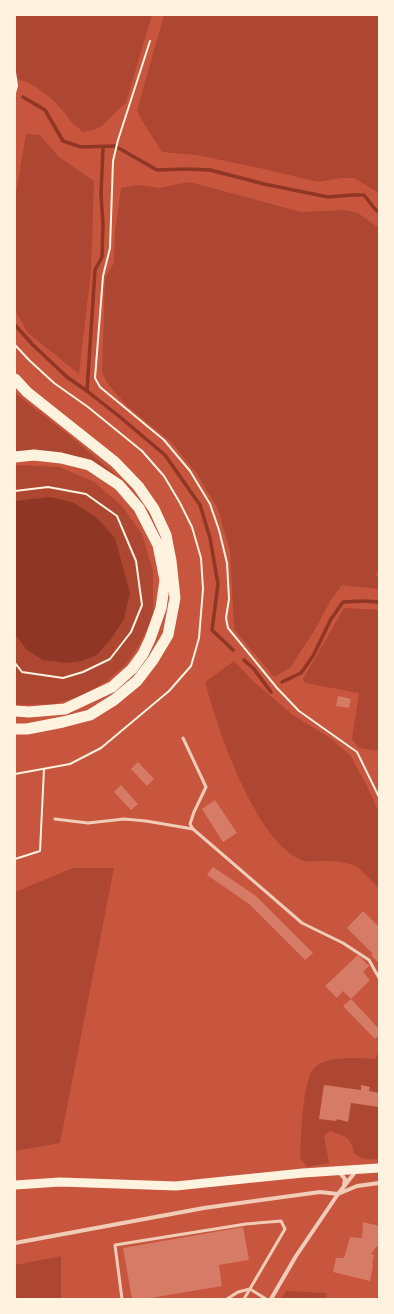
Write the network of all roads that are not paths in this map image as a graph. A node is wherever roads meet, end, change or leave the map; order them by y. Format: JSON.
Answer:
{"nodes":[{"id":1,"x":15,"y":379,"type":"edge"},
{"id":2,"x":15,"y":457,"type":"edge"},
{"id":3,"x":15,"y":711,"type":"edge"},
{"id":4,"x":15,"y":729,"type":"edge"},
{"id":5,"x":183,"y":738,"type":"dead end"},
{"id":6,"x":55,"y":819,"type":"dead end"},
{"id":7,"x":193,"y":829,"type":"junction"},
{"id":8,"x":379,"y":978,"type":"edge"},
{"id":9,"x":379,"y":1168,"type":"edge"},
{"id":10,"x":358,"y":1170,"type":"junction"},
{"id":11,"x":337,"y":1171,"type":"junction"},
{"id":12,"x":379,"y":1183,"type":"edge"},
{"id":13,"x":15,"y":1185,"type":"edge"},
{"id":14,"x":344,"y":1185,"type":"junction"},
{"id":15,"x":338,"y":1194,"type":"junction"},
{"id":16,"x":15,"y":1243,"type":"edge"},
{"id":17,"x":250,"y":1289,"type":"junction"},
{"id":18,"x":122,"y":1299,"type":"edge"},
{"id":19,"x":227,"y":1299,"type":"edge"},
{"id":20,"x":244,"y":1299,"type":"edge"},
{"id":21,"x":266,"y":1299,"type":"edge"},
{"id":22,"x":271,"y":1299,"type":"edge"}],
"edges":[{"from":1,"to":4,"type":"highway"},
{"from":2,"to":3,"type":"highway"},
{"from":5,"to":7,"type":"lane"},
{"from":6,"to":7,"type":"lane"},
{"from":7,"to":8,"type":"lane"},
{"from":9,"to":10,"type":"main road"},
{"from":10,"to":11,"type":"main road"},
{"from":10,"to":14,"type":"street"},
{"from":11,"to":13,"type":"main road"},
{"from":11,"to":14,"type":"street"},
{"from":12,"to":15,"type":"street"},
{"from":14,"to":15,"type":"street"},
{"from":15,"to":16,"type":"street"},
{"from":15,"to":22,"type":"street"},
{"from":17,"to":18,"type":"lane"},
{"from":17,"to":19,"type":"lane"},
{"from":17,"to":20,"type":"lane"},
{"from":17,"to":21,"type":"lane"}]}
